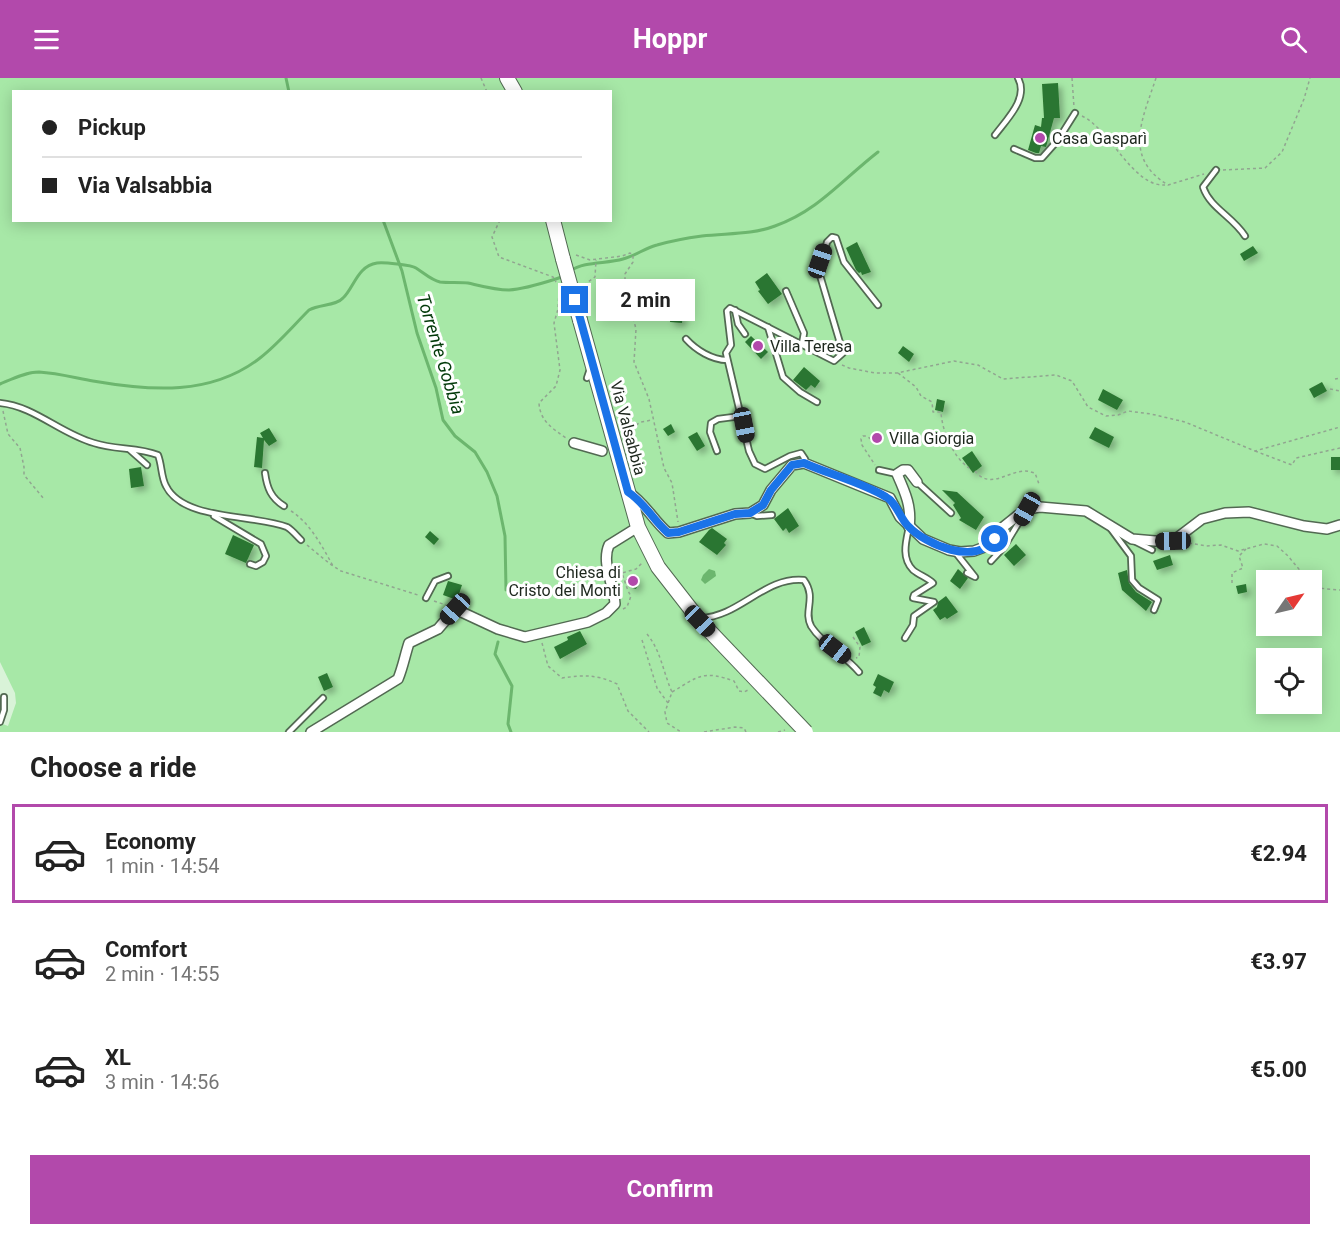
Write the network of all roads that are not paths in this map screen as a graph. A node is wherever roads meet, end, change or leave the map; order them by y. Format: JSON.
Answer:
{"nodes":[{"id":1,"x":1018,"y":78,"type":"edge"},
{"id":2,"x":1075,"y":113,"type":"road end"},
{"id":3,"x":996,"y":135,"type":"dead end"},
{"id":4,"x":1014,"y":149,"type":"dead end"},
{"id":5,"x":1216,"y":170,"type":"road end"},
{"id":6,"x":554,"y":222,"type":"edge"},
{"id":7,"x":1245,"y":236,"type":"dead end"},
{"id":8,"x":786,"y":291,"type":"dead end"},
{"id":9,"x":878,"y":305,"type":"dead end"},
{"id":10,"x":735,"y":310,"type":"junction"},
{"id":11,"x":768,"y":327,"type":"junction"},
{"id":12,"x":745,"y":334,"type":"dead end"},
{"id":13,"x":686,"y":339,"type":"dead end"},
{"id":14,"x":802,"y":345,"type":"junction"},
{"id":15,"x":727,"y":360,"type":"junction"},
{"id":16,"x":593,"y":364,"type":"junction"},
{"id":17,"x":587,"y":378,"type":"dead end"},
{"id":18,"x":817,"y":402,"type":"dead end"},
{"id":19,"x":0,"y":403,"type":"edge"},
{"id":20,"x":741,"y":416,"type":"junction"},
{"id":21,"x":574,"y":443,"type":"road end"},
{"id":22,"x":128,"y":449,"type":"junction"},
{"id":23,"x":602,"y":451,"type":"dead end"},
{"id":24,"x":717,"y":451,"type":"dead end"},
{"id":25,"x":804,"y":463,"type":"junction"},
{"id":26,"x":147,"y":465,"type":"dead end"},
{"id":27,"x":879,"y":470,"type":"road end"},
{"id":28,"x":265,"y":473,"type":"dead end"},
{"id":29,"x":897,"y":474,"type":"junction"},
{"id":30,"x":917,"y":482,"type":"joint"},
{"id":31,"x":628,"y":492,"type":"junction"},
{"id":32,"x":284,"y":506,"type":"road end"},
{"id":33,"x":1027,"y":509,"type":"junction"},
{"id":34,"x":750,"y":513,"type":"junction"},
{"id":35,"x":951,"y":513,"type":"dead end"},
{"id":36,"x":208,"y":514,"type":"junction"},
{"id":37,"x":772,"y":515,"type":"dead end"},
{"id":38,"x":1109,"y":524,"type":"junction"},
{"id":39,"x":1340,"y":525,"type":"edge"},
{"id":40,"x":638,"y":527,"type":"junction"},
{"id":41,"x":909,"y":527,"type":"junction"},
{"id":42,"x":1132,"y":539,"type":"junction"},
{"id":43,"x":301,"y":540,"type":"road end"},
{"id":44,"x":1152,"y":550,"type":"dead end"},
{"id":45,"x":954,"y":551,"type":"junction"},
{"id":46,"x":991,"y":561,"type":"dead end"},
{"id":47,"x":250,"y":564,"type":"dead end"},
{"id":48,"x":967,"y":573,"type":"dead end"},
{"id":49,"x":448,"y":576,"type":"dead end"},
{"id":50,"x":426,"y":598,"type":"road end"},
{"id":51,"x":1154,"y":610,"type":"dead end"},
{"id":52,"x":699,"y":619,"type":"junction"},
{"id":53,"x":905,"y":638,"type":"dead end"},
{"id":54,"x":859,"y":672,"type":"dead end"},
{"id":55,"x":4,"y":697,"type":"dead end"},
{"id":56,"x":323,"y":698,"type":"dead end"},
{"id":57,"x":0,"y":722,"type":"edge"},
{"id":58,"x":290,"y":732,"type":"edge"},
{"id":59,"x":311,"y":732,"type":"edge"},
{"id":60,"x":806,"y":732,"type":"edge"}],
"edges":[{"from":1,"to":3,"type":"lane"},
{"from":2,"to":4,"type":"lane"},
{"from":5,"to":7,"type":"lane"},
{"from":6,"to":16,"type":"main road","name":"Via Valsabbia","bridge":true},
{"from":8,"to":14,"type":"lane"},
{"from":9,"to":14,"type":"lane"},
{"from":10,"to":11,"type":"lane"},
{"from":10,"to":12,"type":"lane"},
{"from":10,"to":15,"type":"lane"},
{"from":11,"to":14,"type":"lane"},
{"from":11,"to":18,"type":"lane"},
{"from":13,"to":15,"type":"lane"},
{"from":15,"to":20,"type":"lane"},
{"from":16,"to":17,"type":"lane"},
{"from":16,"to":31,"type":"main road","name":"Via Valsabbia"},
{"from":19,"to":22,"type":"lane"},
{"from":20,"to":24,"type":"lane"},
{"from":20,"to":25,"type":"lane"},
{"from":21,"to":23,"type":"street"},
{"from":22,"to":26,"type":"lane"},
{"from":22,"to":36,"type":"lane"},
{"from":25,"to":34,"type":"street"},
{"from":25,"to":41,"type":"street"},
{"from":27,"to":29,"type":"lane"},
{"from":28,"to":32,"type":"lane"},
{"from":29,"to":30,"type":"street"},
{"from":29,"to":41,"type":"street"},
{"from":30,"to":35,"type":"lane"},
{"from":31,"to":34,"type":"street"},
{"from":31,"to":40,"type":"main road","name":"Via Valsabbia"},
{"from":33,"to":38,"type":"street"},
{"from":33,"to":45,"type":"street"},
{"from":33,"to":46,"type":"lane"},
{"from":34,"to":37,"type":"lane"},
{"from":36,"to":43,"type":"lane"},
{"from":36,"to":47,"type":"lane"},
{"from":38,"to":42,"type":"street"},
{"from":38,"to":51,"type":"lane"},
{"from":39,"to":42,"type":"street"},
{"from":40,"to":52,"type":"main road","name":"Via Valsabbia"},
{"from":40,"to":59,"type":"street"},
{"from":41,"to":45,"type":"street"},
{"from":41,"to":53,"type":"lane"},
{"from":42,"to":44,"type":"lane"},
{"from":45,"to":48,"type":"lane"},
{"from":49,"to":50,"type":"lane"},
{"from":52,"to":54,"type":"lane"},
{"from":52,"to":60,"type":"main road","name":"Via Valsabbia","bridge":true},
{"from":55,"to":57,"type":"lane"},
{"from":56,"to":58,"type":"lane"}]}
